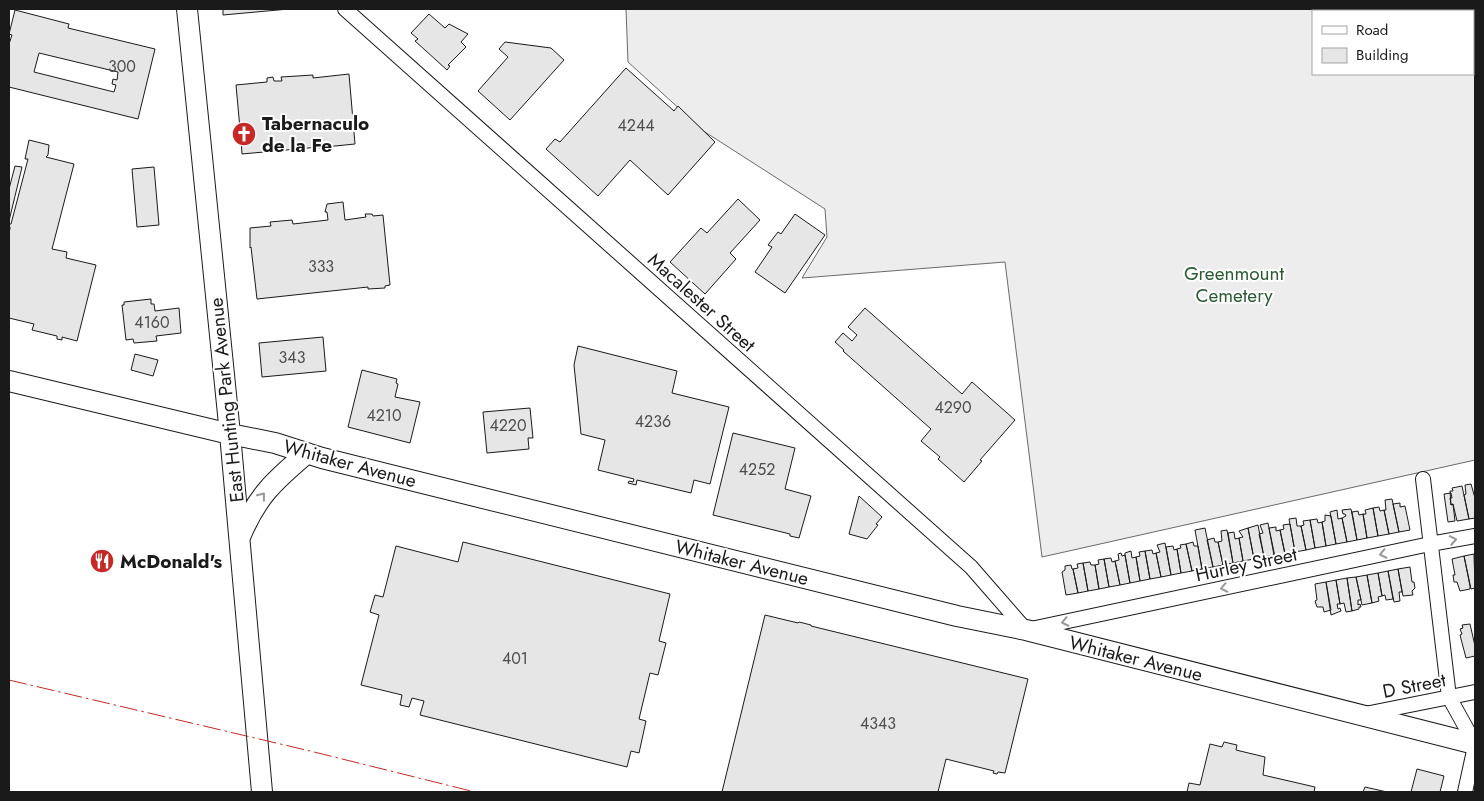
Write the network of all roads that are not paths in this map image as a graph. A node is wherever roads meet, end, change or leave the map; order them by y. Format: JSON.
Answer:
{"nodes":[{"id":1,"x":187,"y":9,"type":"edge"},
{"id":2,"x":345,"y":9,"type":"edge"},
{"id":3,"x":9,"y":381,"type":"edge"},
{"id":4,"x":230,"y":434,"type":"junction"},
{"id":5,"x":307,"y":453,"type":"junction"},
{"id":6,"x":1423,"y":479,"type":"dead end"},
{"id":7,"x":1475,"y":536,"type":"edge"},
{"id":8,"x":239,"y":539,"type":"junction"},
{"id":9,"x":1430,"y":544,"type":"junction"},
{"id":10,"x":1026,"y":630,"type":"junction"},
{"id":11,"x":1475,"y":692,"type":"edge"},
{"id":12,"x":1449,"y":697,"type":"junction"},
{"id":13,"x":1360,"y":715,"type":"junction"},
{"id":14,"x":1475,"y":745,"type":"edge"},
{"id":15,"x":262,"y":792,"type":"edge"},
{"id":16,"x":1465,"y":792,"type":"edge"}],
"edges":[{"from":1,"to":4,"type":"main road","name":"East Hunting Park Avenue"},
{"from":2,"to":10,"type":"street","name":"Macalester Street"},
{"from":3,"to":4,"type":"main road","name":"Whitaker Avenue"},
{"from":4,"to":5,"type":"main road","name":"Whitaker Avenue"},
{"from":4,"to":8,"type":"main road","name":"East Hunting Park Avenue"},
{"from":8,"to":5,"type":"main road","one_way":true},
{"from":5,"to":10,"type":"main road","name":"Whitaker Avenue"},
{"from":6,"to":9,"type":"street"},
{"from":9,"to":7,"type":"street","name":"Hurley Street","one_way":true},
{"from":8,"to":15,"type":"main road","name":"East Hunting Park Avenue"},
{"from":9,"to":10,"type":"street","name":"Hurley Street","one_way":true},
{"from":9,"to":12,"type":"street"},
{"from":10,"to":13,"type":"main road","name":"Whitaker Avenue"},
{"from":11,"to":12,"type":"street","name":"D Street"},
{"from":12,"to":13,"type":"street","name":"D Street"},
{"from":12,"to":14,"type":"street"},
{"from":13,"to":14,"type":"main road","name":"Whitaker Avenue"},
{"from":14,"to":16,"type":"street"}]}
